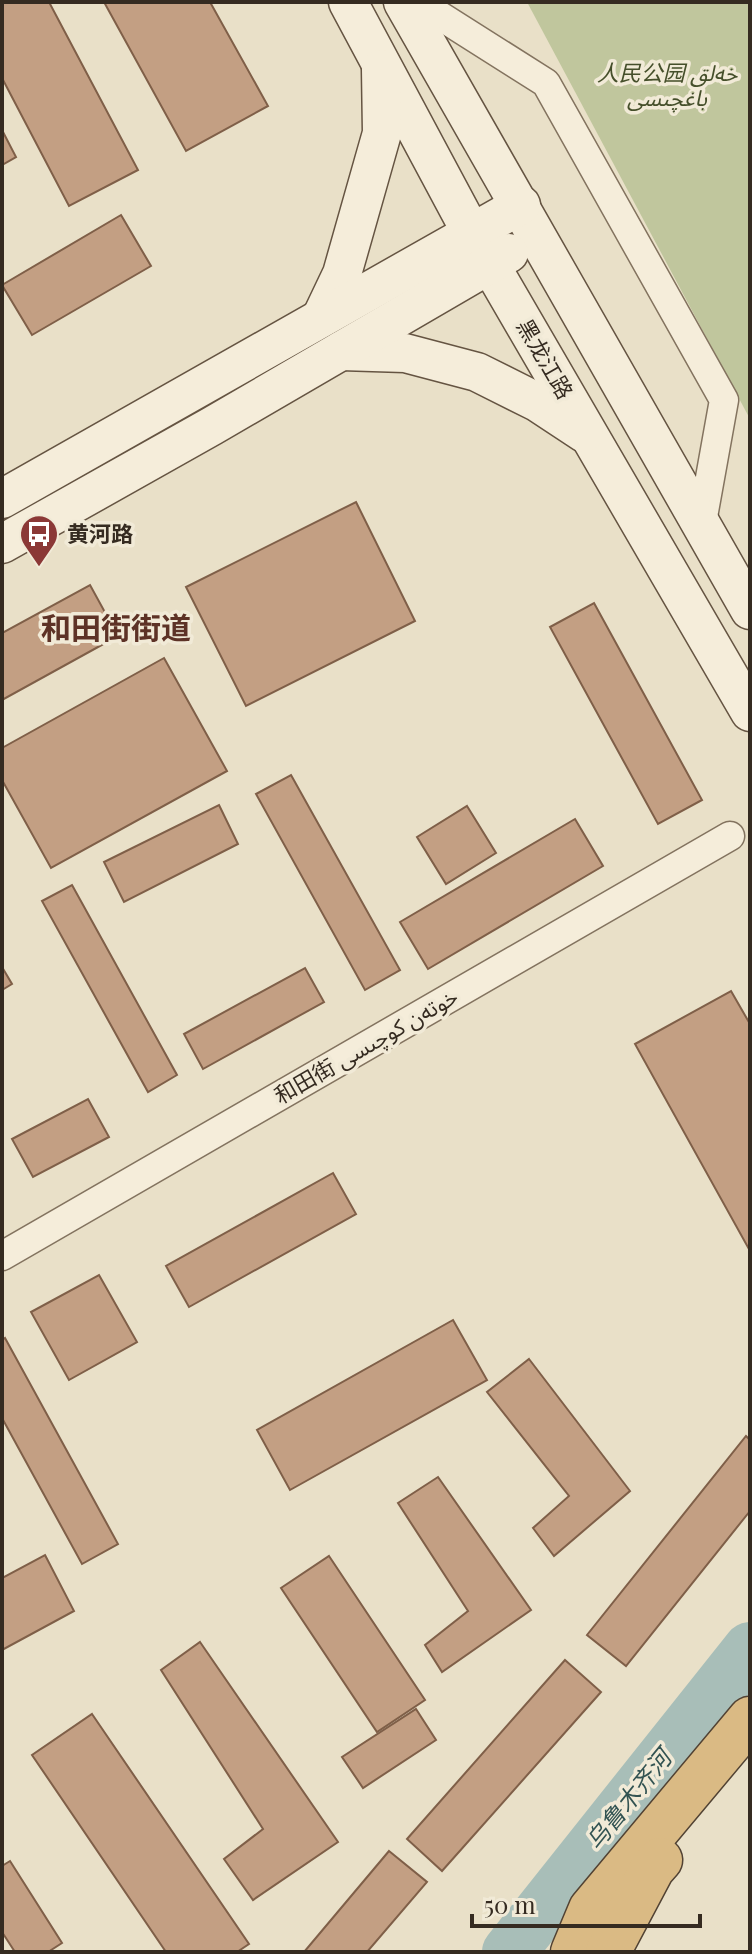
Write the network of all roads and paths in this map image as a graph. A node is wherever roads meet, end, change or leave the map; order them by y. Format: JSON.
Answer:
{"nodes":[{"id":1,"x":348,"y":2,"type":"edge"},
{"id":2,"x":403,"y":2,"type":"edge"},
{"id":3,"x":418,"y":2,"type":"edge"},
{"id":4,"x":381,"y":62,"type":"junction"},
{"id":5,"x":529,"y":221,"type":"junction"},
{"id":6,"x":471,"y":232,"type":"junction"},
{"id":7,"x":490,"y":264,"type":"junction"},
{"id":8,"x":322,"y":316,"type":"junction"},
{"id":9,"x":341,"y":351,"type":"junction"},
{"id":10,"x":593,"y":439,"type":"junction"},
{"id":11,"x":2,"y":499,"type":"edge"},
{"id":12,"x":701,"y":528,"type":"junction"},
{"id":13,"x":2,"y":544,"type":"edge"},
{"id":14,"x":750,"y":610,"type":"edge"},
{"id":15,"x":750,"y":712,"type":"edge"},
{"id":16,"x":730,"y":836,"type":"dead end"},
{"id":17,"x":2,"y":1256,"type":"edge"},
{"id":18,"x":750,"y":1719,"type":"edge"},
{"id":19,"x":750,"y":1755,"type":"edge"},
{"id":20,"x":573,"y":1952,"type":"edge"},
{"id":21,"x":608,"y":1952,"type":"edge"}],
"edges":[{"from":1,"to":4,"type":"main road","name":"黑龙江路"},
{"from":2,"to":5,"type":"main road"},
{"from":3,"to":12,"type":"street"},
{"from":4,"to":6,"type":"main road","name":"黑龙江路"},
{"from":4,"to":8,"type":"main road"},
{"from":5,"to":6,"type":"main road"},
{"from":5,"to":7,"type":"main road"},
{"from":5,"to":12,"type":"main road"},
{"from":6,"to":7,"type":"main road","name":"黑龙江路"},
{"from":6,"to":8,"type":"main road"},
{"from":7,"to":9,"type":"main road"},
{"from":7,"to":10,"type":"main road","name":"黑龙江路"},
{"from":8,"to":11,"type":"main road"},
{"from":9,"to":10,"type":"main road"},
{"from":9,"to":13,"type":"main road"},
{"from":10,"to":15,"type":"main road","name":"黑龙江路"},
{"from":12,"to":14,"type":"main road"},
{"from":16,"to":17,"type":"street","name":"和田街 خوتەن كوچىسى"},
{"from":18,"to":20,"type":"highway"},
{"from":19,"to":21,"type":"highway"}]}
